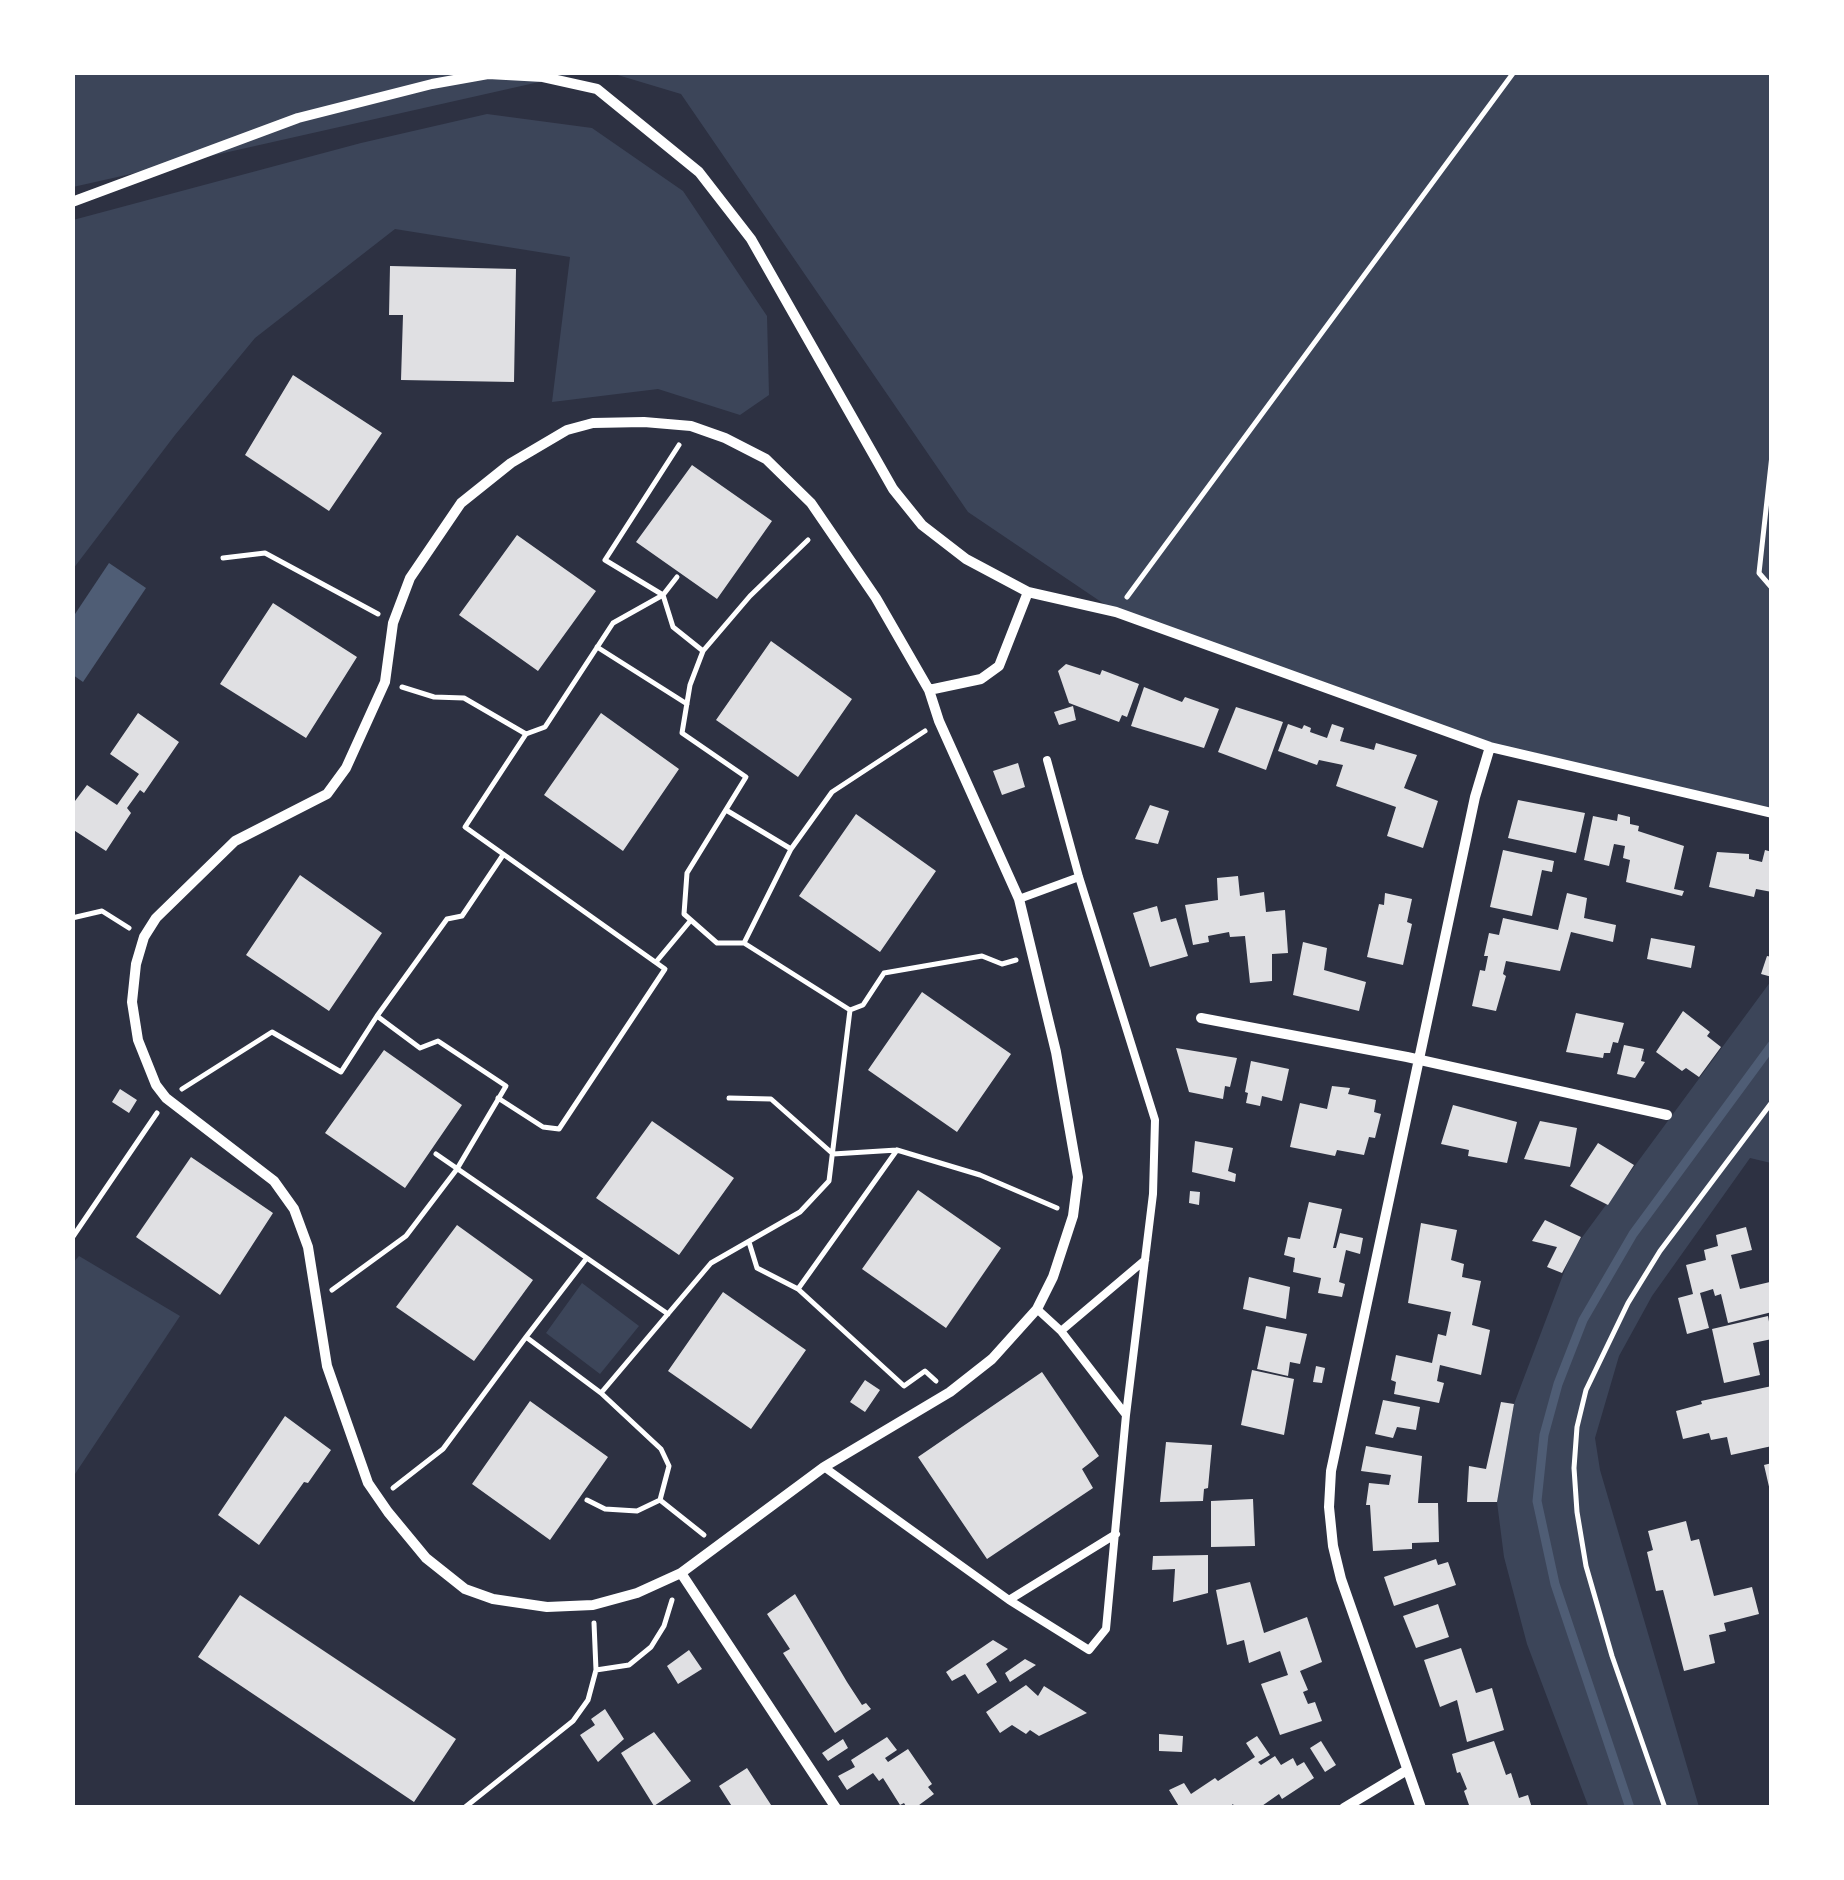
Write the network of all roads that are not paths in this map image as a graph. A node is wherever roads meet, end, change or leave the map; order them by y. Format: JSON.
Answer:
{"nodes":[{"id":1,"x":72,"y":202,"type":"edge"},
{"id":2,"x":1028,"y":592,"type":"junction"},
{"id":3,"x":929,"y":690,"type":"junction"},
{"id":4,"x":1490,"y":747,"type":"junction"},
{"id":5,"x":1047,"y":760,"type":"dead end"},
{"id":6,"x":1772,"y":814,"type":"edge"},
{"id":7,"x":1078,"y":877,"type":"junction"},
{"id":8,"x":1019,"y":900,"type":"junction"},
{"id":9,"x":1201,"y":1018,"type":"dead end"},
{"id":10,"x":1419,"y":1060,"type":"junction"},
{"id":11,"x":1667,"y":1114,"type":"dead end"},
{"id":12,"x":1146,"y":1259,"type":"junction"},
{"id":13,"x":1037,"y":1309,"type":"junction"},
{"id":14,"x":1061,"y":1331,"type":"junction"},
{"id":15,"x":1126,"y":1416,"type":"junction"},
{"id":16,"x":824,"y":1467,"type":"junction"},
{"id":17,"x":1116,"y":1534,"type":"junction"},
{"id":18,"x":680,"y":1573,"type":"junction"},
{"id":19,"x":1009,"y":1600,"type":"junction"},
{"id":20,"x":1408,"y":1770,"type":"junction"},
{"id":21,"x":836,"y":1808,"type":"edge"},
{"id":22,"x":1344,"y":1808,"type":"edge"},
{"id":23,"x":1420,"y":1808,"type":"edge"}],
"edges":[{"from":1,"to":2,"type":"street"},
{"from":2,"to":3,"type":"street"},
{"from":2,"to":4,"type":"street"},
{"from":3,"to":8,"type":"street"},
{"from":3,"to":18,"type":"street"},
{"from":4,"to":6,"type":"street"},
{"from":4,"to":10,"type":"street"},
{"from":5,"to":7,"type":"lane"},
{"from":7,"to":8,"type":"lane"},
{"from":7,"to":12,"type":"lane"},
{"from":8,"to":13,"type":"street"},
{"from":9,"to":10,"type":"street"},
{"from":10,"to":11,"type":"street"},
{"from":10,"to":20,"type":"street"},
{"from":12,"to":14,"type":"lane"},
{"from":12,"to":15,"type":"lane"},
{"from":13,"to":14,"type":"lane"},
{"from":13,"to":16,"type":"street"},
{"from":14,"to":15,"type":"lane"},
{"from":15,"to":17,"type":"lane"},
{"from":16,"to":18,"type":"street"},
{"from":16,"to":19,"type":"lane"},
{"from":17,"to":19,"type":"lane"},
{"from":17,"to":19,"type":"lane"},
{"from":18,"to":21,"type":"street"},
{"from":20,"to":22,"type":"street"},
{"from":20,"to":23,"type":"street"}]}
